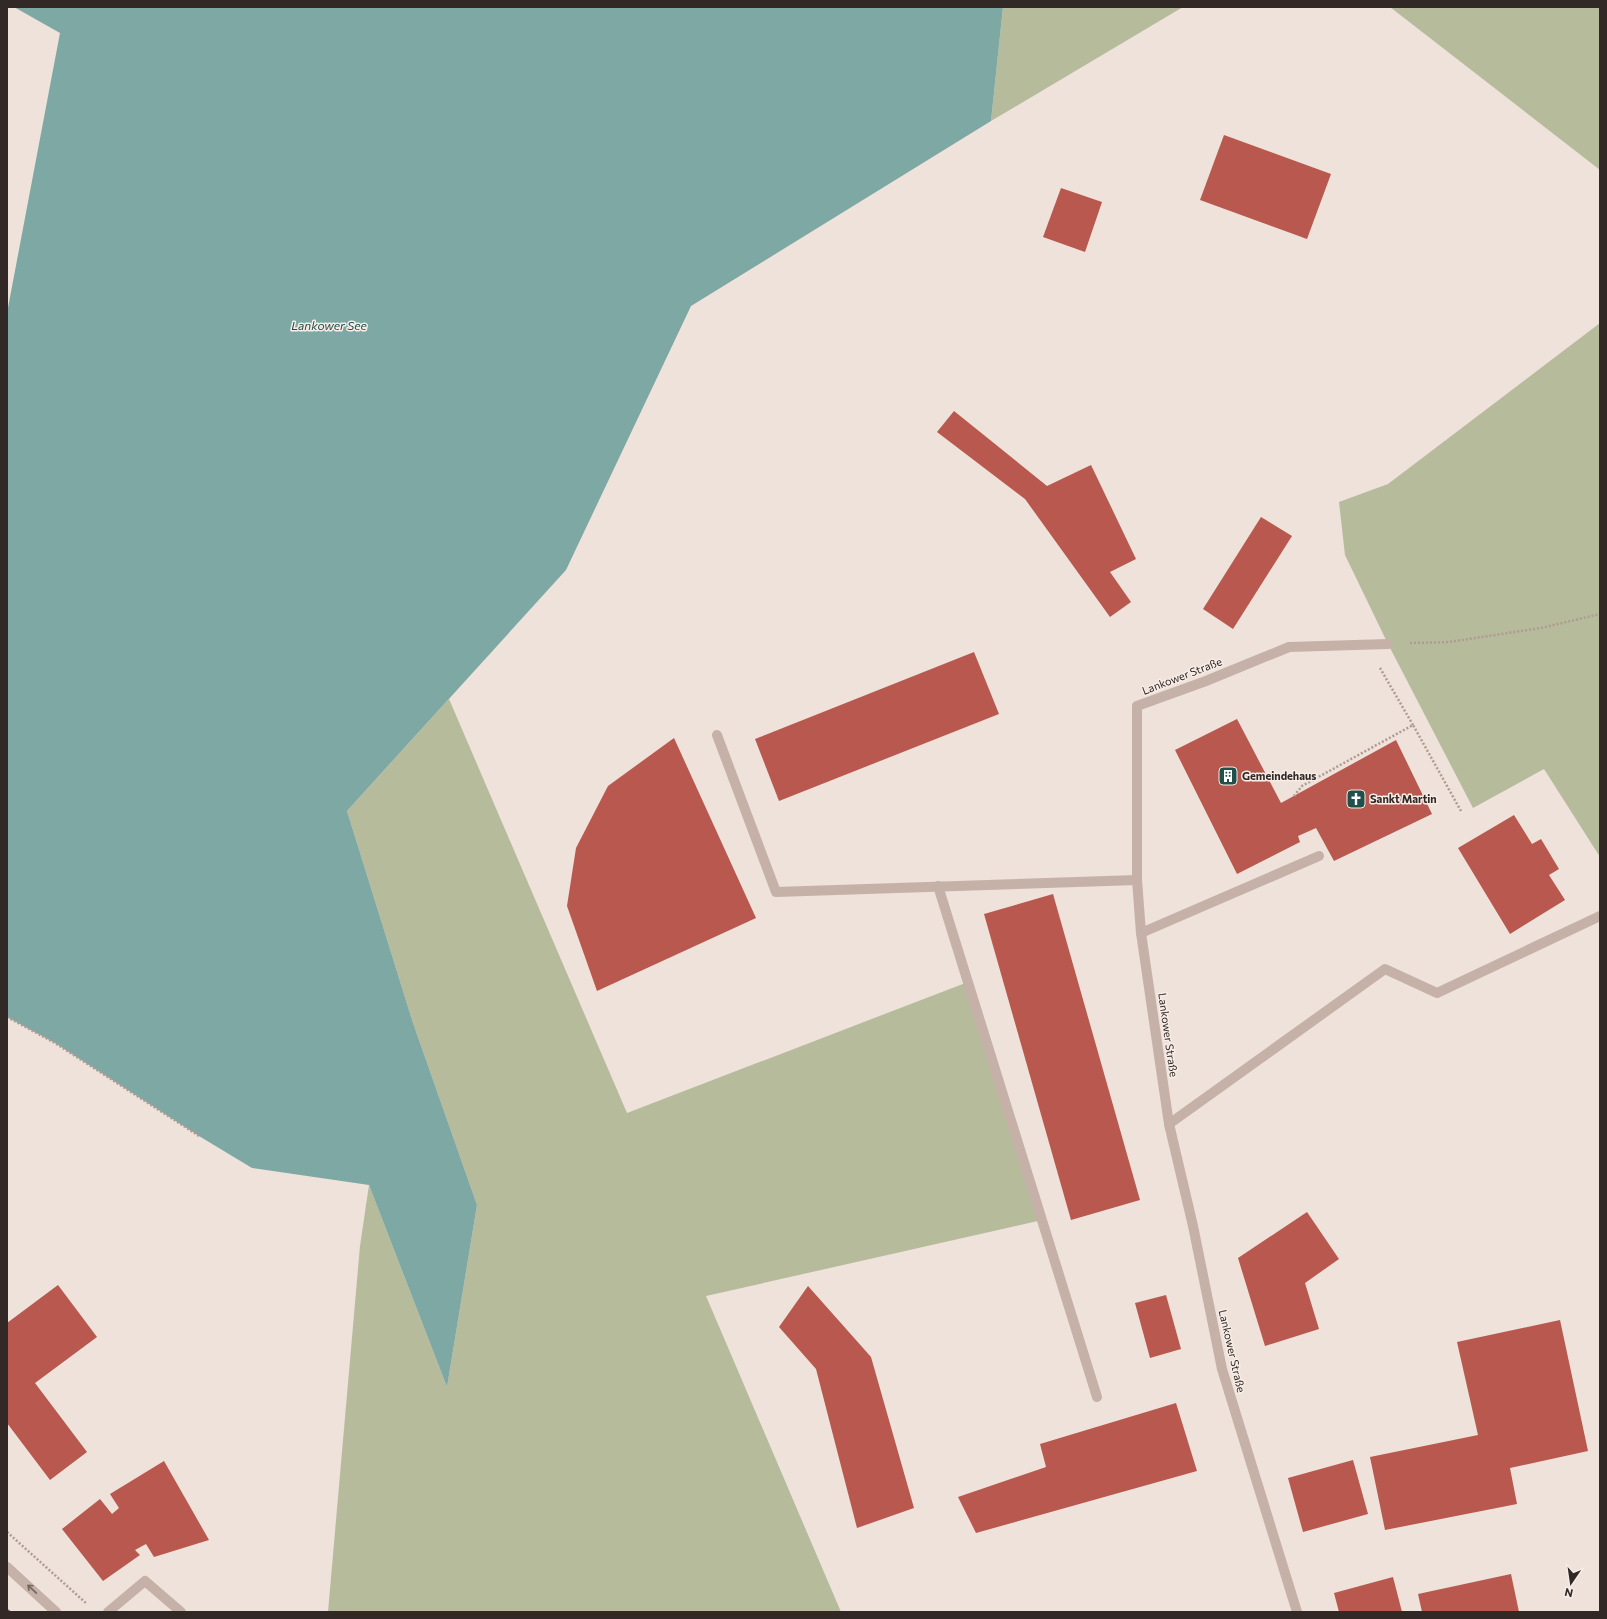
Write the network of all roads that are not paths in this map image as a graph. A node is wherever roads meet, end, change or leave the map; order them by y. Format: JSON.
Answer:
{"nodes":[{"id":1,"x":1388,"y":644,"type":"road end"},
{"id":2,"x":717,"y":735,"type":"dead end"},
{"id":3,"x":1319,"y":856,"type":"dead end"},
{"id":4,"x":1137,"y":880,"type":"junction"},
{"id":5,"x":938,"y":886,"type":"junction"},
{"id":6,"x":1600,"y":916,"type":"edge"},
{"id":7,"x":1141,"y":933,"type":"junction"},
{"id":8,"x":1169,"y":1124,"type":"junction"},
{"id":9,"x":1097,"y":1397,"type":"dead end"},
{"id":10,"x":7,"y":1567,"type":"edge"},
{"id":11,"x":56,"y":1612,"type":"edge"},
{"id":12,"x":108,"y":1612,"type":"edge"},
{"id":13,"x":182,"y":1612,"type":"edge"},
{"id":14,"x":1297,"y":1612,"type":"edge"}],
"edges":[{"from":1,"to":4,"type":"street","name":"Lankower Straße"},
{"from":2,"to":5,"type":"street"},
{"from":3,"to":7,"type":"street"},
{"from":4,"to":5,"type":"street"},
{"from":4,"to":7,"type":"street","name":"Lankower Straße"},
{"from":5,"to":9,"type":"street"},
{"from":6,"to":8,"type":"street"},
{"from":7,"to":8,"type":"street","name":"Lankower Straße"},
{"from":8,"to":14,"type":"street","name":"Lankower Straße"},
{"from":11,"to":10,"type":"street","one_way":true},
{"from":12,"to":13,"type":"street"}]}
